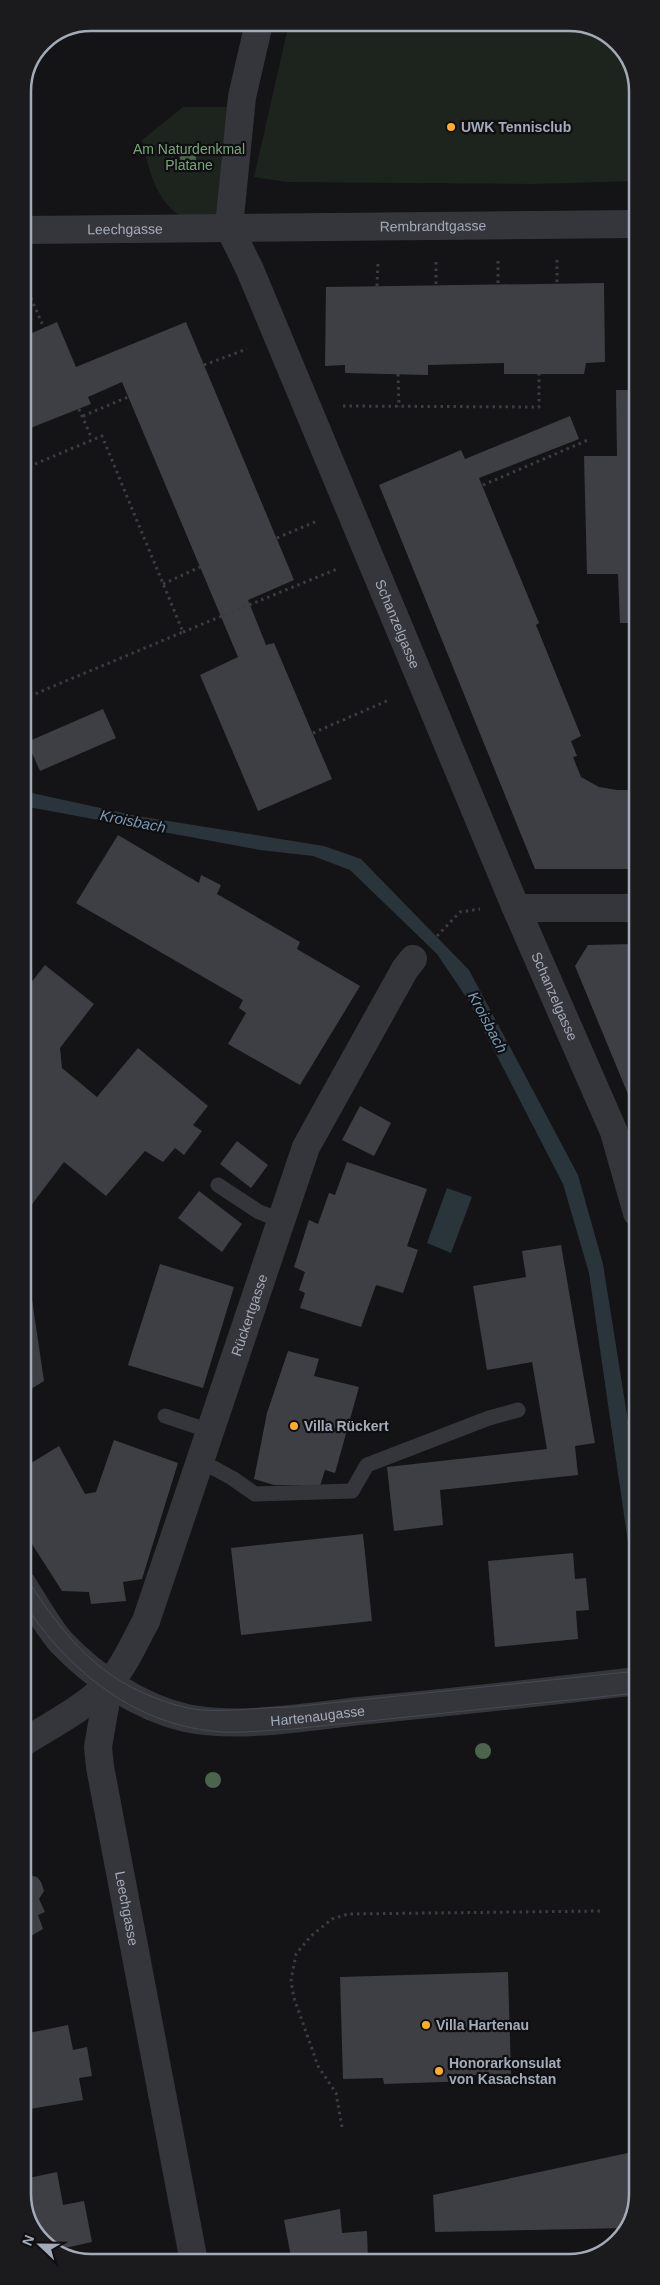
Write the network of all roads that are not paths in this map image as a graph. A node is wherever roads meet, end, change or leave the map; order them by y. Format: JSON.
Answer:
{"nodes":[{"id":1,"x":257,"y":31,"type":"edge"},
{"id":2,"x":629,"y":224,"type":"edge"},
{"id":3,"x":229,"y":227,"type":"junction"},
{"id":4,"x":31,"y":230,"type":"edge"},
{"id":5,"x":516,"y":908,"type":"junction"},
{"id":6,"x":629,"y":908,"type":"edge"},
{"id":7,"x":413,"y":959,"type":"dead end"},
{"id":8,"x":218,"y":1185,"type":"dead end"},
{"id":9,"x":629,"y":1185,"type":"edge"},
{"id":10,"x":281,"y":1220,"type":"junction"},
{"id":11,"x":518,"y":1410,"type":"dead end"},
{"id":12,"x":165,"y":1416,"type":"dead end"},
{"id":13,"x":210,"y":1431,"type":"junction"},
{"id":14,"x":201,"y":1461,"type":"junction"},
{"id":15,"x":31,"y":1597,"type":"edge"},
{"id":16,"x":629,"y":1682,"type":"edge"},
{"id":17,"x":109,"y":1683,"type":"junction"},
{"id":18,"x":31,"y":1738,"type":"edge"},
{"id":19,"x":192,"y":2254,"type":"edge"}],
"edges":[{"from":1,"to":3,"type":"street"},
{"from":2,"to":3,"type":"street","name":"Rembrandtgasse"},
{"from":3,"to":4,"type":"street","name":"Leechgasse"},
{"from":3,"to":5,"type":"street","name":"Schanzelgasse"},
{"from":5,"to":6,"type":"street"},
{"from":5,"to":9,"type":"street","name":"Schanzelgasse"},
{"from":7,"to":10,"type":"street","name":"Rückertgasse"},
{"from":8,"to":10,"type":"lane"},
{"from":10,"to":13,"type":"street","name":"Rückertgasse"},
{"from":11,"to":14,"type":"lane"},
{"from":12,"to":13,"type":"lane"},
{"from":13,"to":14,"type":"street","name":"Rückertgasse"},
{"from":14,"to":17,"type":"street","name":"Rückertgasse"},
{"from":15,"to":17,"type":"street"},
{"from":16,"to":17,"type":"street","name":"Hartenaugasse"},
{"from":17,"to":18,"type":"street"},
{"from":17,"to":19,"type":"street","name":"Leechgasse"}]}
